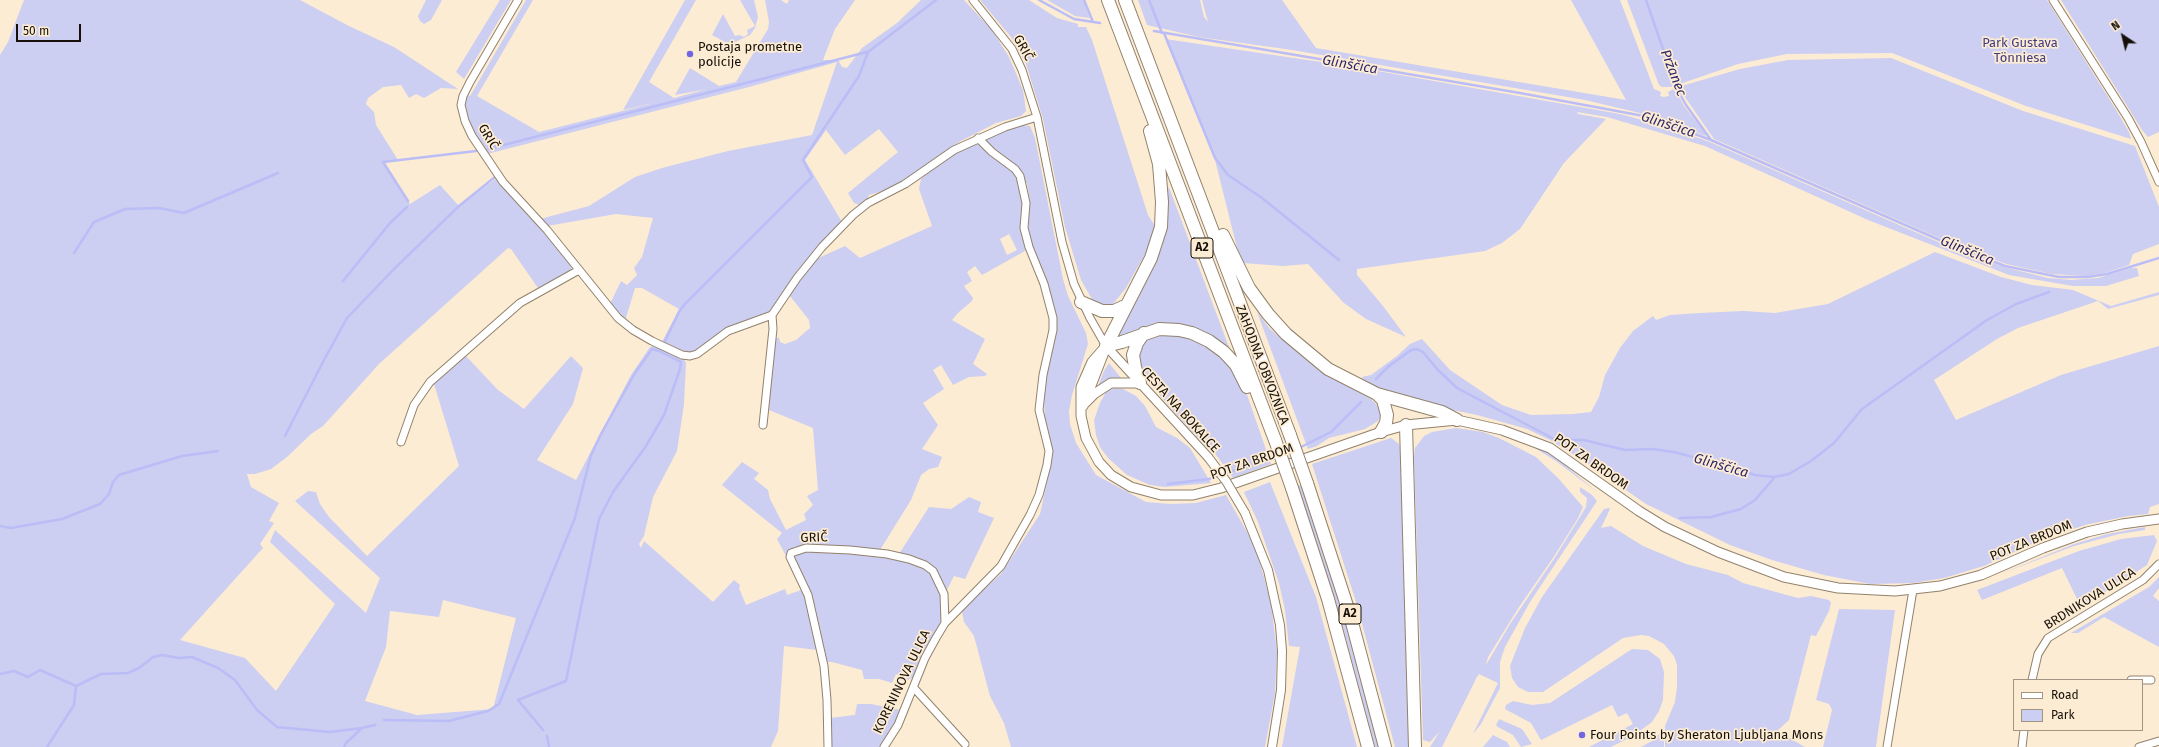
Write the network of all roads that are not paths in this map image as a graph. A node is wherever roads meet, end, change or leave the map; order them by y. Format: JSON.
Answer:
{"nodes":[{"id":1,"x":518,"y":0,"type":"edge"},
{"id":2,"x":973,"y":0,"type":"edge"},
{"id":3,"x":1108,"y":0,"type":"edge"},
{"id":4,"x":1125,"y":0,"type":"edge"},
{"id":5,"x":2053,"y":0,"type":"edge"},
{"id":6,"x":1145,"y":97,"type":"junction"},
{"id":7,"x":1036,"y":118,"type":"junction"},
{"id":8,"x":978,"y":138,"type":"junction"},
{"id":9,"x":2159,"y":182,"type":"edge"},
{"id":10,"x":1199,"y":193,"type":"junction"},
{"id":11,"x":579,"y":270,"type":"junction"},
{"id":12,"x":1082,"y":302,"type":"junction"},
{"id":13,"x":1127,"y":305,"type":"junction"},
{"id":14,"x":772,"y":315,"type":"junction"},
{"id":15,"x":1144,"y":333,"type":"junction"},
{"id":16,"x":1106,"y":346,"type":"junction"},
{"id":17,"x":1140,"y":383,"type":"junction"},
{"id":18,"x":1377,"y":394,"type":"junction"},
{"id":19,"x":1259,"y":399,"type":"junction"},
{"id":20,"x":1082,"y":408,"type":"junction"},
{"id":21,"x":1457,"y":420,"type":"junction"},
{"id":22,"x":764,"y":425,"type":"dead end"},
{"id":23,"x":1406,"y":425,"type":"junction"},
{"id":24,"x":1380,"y":432,"type":"junction"},
{"id":25,"x":400,"y":442,"type":"dead end"},
{"id":26,"x":2159,"y":519,"type":"edge"},
{"id":27,"x":2159,"y":564,"type":"edge"},
{"id":28,"x":1914,"y":590,"type":"junction"},
{"id":29,"x":945,"y":623,"type":"junction"},
{"id":30,"x":2032,"y":679,"type":"edge"},
{"id":31,"x":2143,"y":680,"type":"edge"},
{"id":32,"x":2150,"y":680,"type":"dead end"},
{"id":33,"x":914,"y":688,"type":"junction"},
{"id":34,"x":2024,"y":731,"type":"edge"},
{"id":35,"x":2159,"y":741,"type":"edge"},
{"id":36,"x":965,"y":744,"type":"dead end"},
{"id":37,"x":828,"y":747,"type":"edge"},
{"id":38,"x":884,"y":747,"type":"edge"},
{"id":39,"x":1272,"y":747,"type":"edge"},
{"id":40,"x":1368,"y":747,"type":"edge"},
{"id":41,"x":1385,"y":747,"type":"edge"},
{"id":42,"x":1415,"y":747,"type":"edge"},
{"id":43,"x":1887,"y":747,"type":"edge"},
{"id":44,"x":2022,"y":747,"type":"edge"},
{"id":45,"x":2139,"y":747,"type":"edge"}],
"edges":[{"from":1,"to":11,"type":"street","name":"GRIČ"},
{"from":2,"to":7,"type":"street","name":"GRIČ"},
{"from":3,"to":6,"type":"highway","name":"ZAHODNA OBVOZNICA","number":"A2"},
{"from":4,"to":10,"type":"highway","name":"ZAHODNA OBVOZNICA","number":"A2"},
{"from":5,"to":9,"type":"street"},
{"from":6,"to":13,"type":"highway"},
{"from":6,"to":19,"type":"highway","name":"ZAHODNA OBVOZNICA","number":"A2"},
{"from":7,"to":8,"type":"street"},
{"from":7,"to":12,"type":"street","name":"GRIČ"},
{"from":8,"to":14,"type":"street"},
{"from":8,"to":29,"type":"street","name":"KORENINOVA ULICA"},
{"from":10,"to":18,"type":"highway"},
{"from":10,"to":41,"type":"highway","name":"ZAHODNA OBVOZNICA","number":"A2","bridge":true},
{"from":11,"to":14,"type":"street","name":"GRIČ"},
{"from":11,"to":25,"type":"street"},
{"from":12,"to":13,"type":"highway"},
{"from":12,"to":16,"type":"street","name":"GRIČ"},
{"from":13,"to":16,"type":"highway"},
{"from":14,"to":22,"type":"street"},
{"from":15,"to":16,"type":"highway"},
{"from":15,"to":17,"type":"highway"},
{"from":15,"to":19,"type":"highway"},
{"from":16,"to":17,"type":"street","name":"CESTA NA BOKALCE"},
{"from":16,"to":20,"type":"main road","name":"POT ZA BRDOM"},
{"from":17,"to":20,"type":"main road"},
{"from":17,"to":39,"type":"street","name":"CESTA NA BOKALCE","bridge":true},
{"from":18,"to":21,"type":"highway"},
{"from":18,"to":24,"type":"highway"},
{"from":19,"to":40,"type":"highway","name":"ZAHODNA OBVOZNICA","number":"A2","bridge":true},
{"from":20,"to":24,"type":"main road","name":"POT ZA BRDOM"},
{"from":21,"to":23,"type":"main road","name":"POT ZA BRDOM"},
{"from":21,"to":28,"type":"main road","name":"POT ZA BRDOM"},
{"from":23,"to":24,"type":"main road","name":"POT ZA BRDOM"},
{"from":23,"to":42,"type":"highway"},
{"from":26,"to":28,"type":"main road","name":"POT ZA BRDOM"},
{"from":27,"to":30,"type":"street","name":"BRDNIKOVA ULICA"},
{"from":28,"to":43,"type":"street"},
{"from":29,"to":33,"type":"street","name":"KORENINOVA ULICA"},
{"from":29,"to":37,"type":"street","name":"GRIČ"},
{"from":31,"to":32,"type":"street"},
{"from":33,"to":36,"type":"street"},
{"from":33,"to":38,"type":"street","name":"KORENINOVA ULICA"},
{"from":34,"to":44,"type":"street"},
{"from":35,"to":45,"type":"street"}]}
